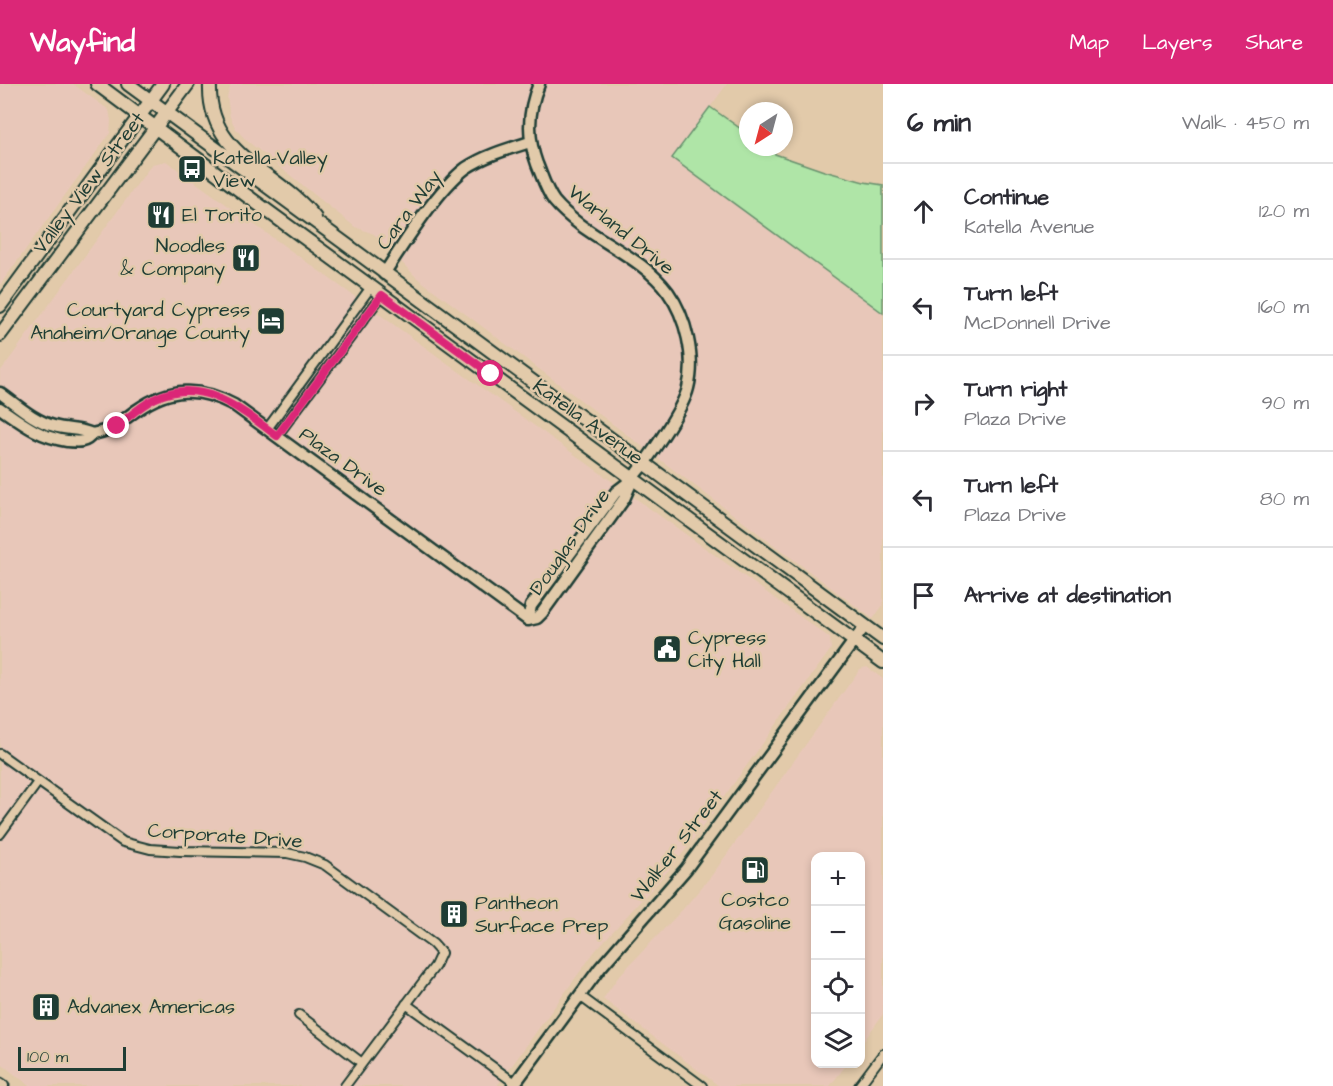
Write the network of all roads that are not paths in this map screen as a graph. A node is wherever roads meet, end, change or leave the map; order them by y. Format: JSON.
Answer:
{"nodes":[{"id":1,"x":97,"y":84,"type":"edge"},
{"id":2,"x":128,"y":84,"type":"edge"},
{"id":3,"x":163,"y":84,"type":"edge"},
{"id":4,"x":188,"y":84,"type":"edge"},
{"id":5,"x":210,"y":84,"type":"edge"},
{"id":6,"x":539,"y":84,"type":"edge"},
{"id":7,"x":150,"y":101,"type":"junction"},
{"id":8,"x":166,"y":113,"type":"junction"},
{"id":9,"x":140,"y":116,"type":"junction"},
{"id":10,"x":156,"y":127,"type":"junction"},
{"id":11,"x":530,"y":142,"type":"junction"},
{"id":12,"x":323,"y":229,"type":"junction"},
{"id":13,"x":352,"y":273,"type":"junction"},
{"id":14,"x":384,"y":273,"type":"junction"},
{"id":15,"x":399,"y":285,"type":"junction"},
{"id":16,"x":377,"y":291,"type":"junction"},
{"id":17,"x":0,"y":306,"type":"edge"},
{"id":18,"x":0,"y":335,"type":"edge"},
{"id":19,"x":0,"y":393,"type":"edge"},
{"id":20,"x":0,"y":408,"type":"edge"},
{"id":21,"x":267,"y":429,"type":"junction"},
{"id":22,"x":92,"y":434,"type":"junction"},
{"id":23,"x":277,"y":436,"type":"junction"},
{"id":24,"x":643,"y":464,"type":"junction"},
{"id":25,"x":633,"y":478,"type":"junction"},
{"id":26,"x":528,"y":620,"type":"joint"},
{"id":27,"x":865,"y":626,"type":"junction"},
{"id":28,"x":883,"y":639,"type":"edge"},
{"id":29,"x":854,"y":640,"type":"junction"},
{"id":30,"x":883,"y":662,"type":"edge"},
{"id":31,"x":0,"y":754,"type":"edge"},
{"id":32,"x":38,"y":782,"type":"junction"},
{"id":33,"x":0,"y":834,"type":"edge"},
{"id":34,"x":580,"y":996,"type":"junction"},
{"id":35,"x":406,"y":1004,"type":"junction"},
{"id":36,"x":299,"y":1015,"type":"dead end"},
{"id":37,"x":883,"y":1054,"type":"edge"},
{"id":38,"x":362,"y":1063,"type":"junction"},
{"id":39,"x":514,"y":1084,"type":"edge"},
{"id":40,"x":345,"y":1086,"type":"edge"},
{"id":41,"x":702,"y":1086,"type":"edge"},
{"id":42,"x":859,"y":1086,"type":"edge"}],
"edges":[{"from":1,"to":9,"type":"main road","name":"Katella Avenue"},
{"from":2,"to":7,"type":"main road","name":"Katella Avenue"},
{"from":3,"to":7,"type":"main road","name":"Valley View Street"},
{"from":4,"to":8,"type":"main road","name":"Valley View Street"},
{"from":5,"to":12,"type":"main road"},
{"from":6,"to":11,"type":"street","name":"Warland Drive"},
{"from":7,"to":8,"type":"main road","name":"Katella Avenue"},
{"from":7,"to":9,"type":"main road","name":"Valley View Street"},
{"from":8,"to":10,"type":"main road","name":"Valley View Street"},
{"from":8,"to":12,"type":"main road","name":"Katella Avenue"},
{"from":9,"to":10,"type":"main road","name":"Katella Avenue"},
{"from":9,"to":17,"type":"main road","name":"Valley View Street"},
{"from":10,"to":13,"type":"main road","name":"Katella Avenue"},
{"from":10,"to":18,"type":"main road","name":"Valley View Street"},
{"from":11,"to":14,"type":"street","name":"Cara Way"},
{"from":11,"to":24,"type":"street","name":"Warland Drive"},
{"from":12,"to":14,"type":"main road","name":"Katella Avenue"},
{"from":13,"to":14,"type":"main road"},
{"from":13,"to":16,"type":"main road","name":"Katella Avenue"},
{"from":14,"to":15,"type":"main road","name":"Katella Avenue"},
{"from":15,"to":16,"type":"main road"},
{"from":15,"to":24,"type":"main road","name":"Katella Avenue"},
{"from":16,"to":21,"type":"street"},
{"from":16,"to":23,"type":"street"},
{"from":16,"to":25,"type":"main road","name":"Katella Avenue"},
{"from":19,"to":22,"type":"street"},
{"from":20,"to":22,"type":"street","name":"Plaza Drive"},
{"from":21,"to":22,"type":"street","name":"Plaza Drive"},
{"from":21,"to":23,"type":"street","name":"Plaza Drive"},
{"from":23,"to":26,"type":"street","name":"Plaza Drive"},
{"from":24,"to":25,"type":"street","name":"Douglas Drive"},
{"from":24,"to":27,"type":"main road","name":"Katella Avenue"},
{"from":25,"to":26,"type":"street","name":"Douglas Drive"},
{"from":25,"to":29,"type":"main road","name":"Katella Avenue"},
{"from":27,"to":28,"type":"main road","name":"Katella Avenue"},
{"from":27,"to":29,"type":"street","name":"Walker Street"},
{"from":29,"to":30,"type":"main road","name":"Katella Avenue"},
{"from":29,"to":34,"type":"street","name":"Walker Street"},
{"from":31,"to":32,"type":"street"},
{"from":32,"to":33,"type":"street"},
{"from":32,"to":35,"type":"street","name":"Corporate Drive"},
{"from":34,"to":39,"type":"street","name":"Walker Street"},
{"from":34,"to":41,"type":"street"},
{"from":35,"to":38,"type":"street"},
{"from":35,"to":39,"type":"street"},
{"from":36,"to":38,"type":"street"},
{"from":37,"to":42,"type":"street"},
{"from":38,"to":40,"type":"street"}]}
